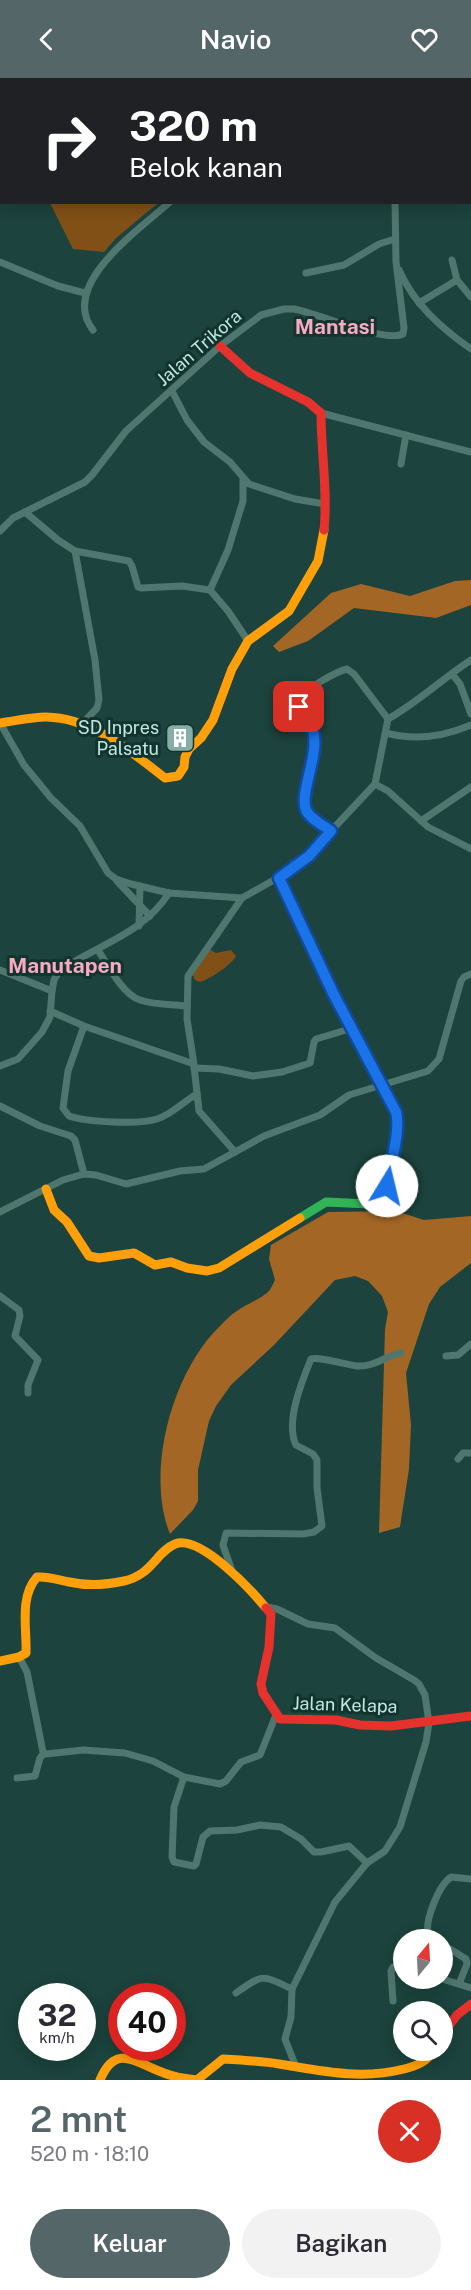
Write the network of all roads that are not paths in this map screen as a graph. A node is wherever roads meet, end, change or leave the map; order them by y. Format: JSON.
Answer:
{"nodes":[{"id":1,"x":168,"y":204,"type":"edge"},
{"id":2,"x":395,"y":204,"type":"edge"},
{"id":3,"x":395,"y":239,"type":"junction"},
{"id":4,"x":452,"y":260,"type":"dead end"},
{"id":5,"x":0,"y":262,"type":"edge"},
{"id":6,"x":396,"y":262,"type":"junction"},
{"id":7,"x":306,"y":273,"type":"dead end"},
{"id":8,"x":457,"y":280,"type":"junction"},
{"id":9,"x":85,"y":294,"type":"junction"},
{"id":10,"x":471,"y":297,"type":"edge"},
{"id":11,"x":419,"y":303,"type":"junction"},
{"id":12,"x":93,"y":330,"type":"dead end"},
{"id":13,"x":220,"y":346,"type":"junction"},
{"id":14,"x":471,"y":349,"type":"edge"},
{"id":15,"x":172,"y":391,"type":"junction"},
{"id":16,"x":321,"y":413,"type":"junction"},
{"id":17,"x":406,"y":435,"type":"junction"},
{"id":18,"x":471,"y":452,"type":"edge"},
{"id":19,"x":401,"y":464,"type":"dead end"},
{"id":20,"x":243,"y":479,"type":"junction"},
{"id":21,"x":325,"y":504,"type":"junction"},
{"id":22,"x":25,"y":512,"type":"junction"},
{"id":23,"x":0,"y":531,"type":"edge"},
{"id":24,"x":75,"y":551,"type":"junction"},
{"id":25,"x":210,"y":590,"type":"junction"},
{"id":26,"x":248,"y":641,"type":"junction"},
{"id":27,"x":471,"y":660,"type":"edge"},
{"id":28,"x":452,"y":674,"type":"junction"},
{"id":29,"x":471,"y":714,"type":"edge"},
{"id":30,"x":388,"y":719,"type":"junction"},
{"id":31,"x":3,"y":723,"type":"edge"},
{"id":32,"x":81,"y":725,"type":"junction"},
{"id":33,"x":471,"y":725,"type":"edge"},
{"id":34,"x":386,"y":733,"type":"junction"},
{"id":35,"x":2,"y":737,"type":"edge"},
{"id":36,"x":375,"y":784,"type":"junction"},
{"id":37,"x":471,"y":787,"type":"edge"},
{"id":38,"x":421,"y":821,"type":"junction"},
{"id":39,"x":331,"y":831,"type":"junction"},
{"id":40,"x":471,"y":849,"type":"edge"},
{"id":41,"x":279,"y":878,"type":"junction"},
{"id":42,"x":116,"y":879,"type":"junction"},
{"id":43,"x":140,"y":886,"type":"junction"},
{"id":44,"x":169,"y":893,"type":"junction"},
{"id":45,"x":242,"y":898,"type":"junction"},
{"id":46,"x":139,"y":904,"type":"junction"},
{"id":47,"x":150,"y":916,"type":"junction"},
{"id":48,"x":138,"y":926,"type":"junction"},
{"id":49,"x":98,"y":950,"type":"junction"},
{"id":50,"x":0,"y":970,"type":"edge"},
{"id":51,"x":471,"y":974,"type":"edge"},
{"id":52,"x":52,"y":990,"type":"junction"},
{"id":53,"x":187,"y":1006,"type":"junction"},
{"id":54,"x":50,"y":1011,"type":"junction"},
{"id":55,"x":84,"y":1026,"type":"junction"},
{"id":56,"x":353,"y":1028,"type":"junction"},
{"id":57,"x":0,"y":1066,"type":"edge"},
{"id":58,"x":194,"y":1066,"type":"junction"},
{"id":59,"x":380,"y":1084,"type":"junction"},
{"id":60,"x":197,"y":1094,"type":"junction"},
{"id":61,"x":0,"y":1106,"type":"edge"},
{"id":62,"x":235,"y":1152,"type":"junction"},
{"id":63,"x":84,"y":1174,"type":"junction"},
{"id":64,"x":46,"y":1189,"type":"junction"},
{"id":65,"x":0,"y":1212,"type":"edge"},
{"id":66,"x":0,"y":1296,"type":"edge"},
{"id":67,"x":471,"y":1344,"type":"edge"},
{"id":68,"x":401,"y":1353,"type":"dead end"},
{"id":69,"x":446,"y":1356,"type":"dead end"},
{"id":70,"x":27,"y":1393,"type":"dead end"},
{"id":71,"x":471,"y":1453,"type":"edge"},
{"id":72,"x":458,"y":1459,"type":"dead end"},
{"id":73,"x":232,"y":1571,"type":"junction"},
{"id":74,"x":267,"y":1607,"type":"junction"},
{"id":75,"x":19,"y":1657,"type":"junction"},
{"id":76,"x":0,"y":1660,"type":"edge"},
{"id":77,"x":276,"y":1715,"type":"junction"},
{"id":78,"x":471,"y":1716,"type":"edge"},
{"id":79,"x":429,"y":1723,"type":"junction"},
{"id":80,"x":44,"y":1753,"type":"junction"},
{"id":81,"x":184,"y":1777,"type":"junction"},
{"id":82,"x":17,"y":1778,"type":"dead end"},
{"id":83,"x":367,"y":1863,"type":"junction"},
{"id":84,"x":471,"y":1879,"type":"edge"},
{"id":85,"x":427,"y":1929,"type":"edge"},
{"id":86,"x":453,"y":1950,"type":"edge"},
{"id":87,"x":469,"y":1961,"type":"edge"},
{"id":88,"x":393,"y":1967,"type":"edge"},
{"id":89,"x":453,"y":1982,"type":"edge"},
{"id":90,"x":459,"y":1984,"type":"junction"},
{"id":91,"x":471,"y":1988,"type":"edge"},
{"id":92,"x":292,"y":1989,"type":"junction"},
{"id":93,"x":236,"y":1993,"type":"dead end"},
{"id":94,"x":393,"y":2001,"type":"dead end"},
{"id":95,"x":471,"y":2004,"type":"edge"},
{"id":96,"x":453,"y":2020,"type":"edge"},
{"id":97,"x":425,"y":2061,"type":"edge"},
{"id":98,"x":296,"y":2067,"type":"junction"},
{"id":99,"x":100,"y":2080,"type":"edge"}],
"edges":[{"from":1,"to":9,"type":"street"},
{"from":2,"to":3,"type":"street","name":"Jalan Trikora"},
{"from":3,"to":6,"type":"street","name":"Jalan Trikora"},
{"from":3,"to":7,"type":"street"},
{"from":4,"to":8,"type":"street"},
{"from":5,"to":9,"type":"street"},
{"from":6,"to":11,"type":"street"},
{"from":6,"to":13,"type":"street","name":"Jalan Trikora"},
{"from":8,"to":10,"type":"street"},
{"from":8,"to":11,"type":"street"},
{"from":9,"to":12,"type":"street"},
{"from":11,"to":14,"type":"street"},
{"from":13,"to":15,"type":"street","name":"Jalan Trikora"},
{"from":13,"to":16,"type":"street"},
{"from":15,"to":20,"type":"street"},
{"from":15,"to":22,"type":"street","name":"Jalan Trikora"},
{"from":16,"to":17,"type":"street"},
{"from":16,"to":21,"type":"street"},
{"from":17,"to":18,"type":"street"},
{"from":17,"to":19,"type":"street"},
{"from":20,"to":21,"type":"street"},
{"from":20,"to":25,"type":"street"},
{"from":21,"to":26,"type":"street"},
{"from":22,"to":23,"type":"street","name":"Jalan Trikora"},
{"from":22,"to":24,"type":"street"},
{"from":24,"to":25,"type":"street"},
{"from":24,"to":32,"type":"street"},
{"from":25,"to":26,"type":"street"},
{"from":26,"to":32,"type":"street"},
{"from":27,"to":28,"type":"street"},
{"from":28,"to":29,"type":"street"},
{"from":28,"to":30,"type":"street"},
{"from":30,"to":34,"type":"street"},
{"from":30,"to":39,"type":"street"},
{"from":31,"to":32,"type":"street"},
{"from":31,"to":35,"type":"street"},
{"from":33,"to":34,"type":"street"},
{"from":34,"to":36,"type":"street"},
{"from":35,"to":42,"type":"street"},
{"from":36,"to":38,"type":"street"},
{"from":36,"to":39,"type":"street"},
{"from":37,"to":38,"type":"street"},
{"from":38,"to":40,"type":"street"},
{"from":39,"to":41,"type":"street"},
{"from":41,"to":45,"type":"street"},
{"from":41,"to":56,"type":"street"},
{"from":42,"to":43,"type":"street"},
{"from":42,"to":46,"type":"street"},
{"from":43,"to":44,"type":"street"},
{"from":43,"to":46,"type":"street"},
{"from":44,"to":45,"type":"street"},
{"from":44,"to":47,"type":"street"},
{"from":45,"to":53,"type":"street"},
{"from":46,"to":47,"type":"street"},
{"from":46,"to":48,"type":"street"},
{"from":47,"to":48,"type":"street"},
{"from":48,"to":49,"type":"street"},
{"from":49,"to":52,"type":"street"},
{"from":49,"to":53,"type":"street"},
{"from":50,"to":52,"type":"street"},
{"from":51,"to":59,"type":"street"},
{"from":52,"to":54,"type":"street"},
{"from":53,"to":58,"type":"street"},
{"from":54,"to":55,"type":"street"},
{"from":54,"to":57,"type":"street"},
{"from":55,"to":58,"type":"street"},
{"from":55,"to":60,"type":"street"},
{"from":56,"to":58,"type":"street"},
{"from":56,"to":59,"type":"street"},
{"from":58,"to":60,"type":"street"},
{"from":59,"to":62,"type":"street"},
{"from":59,"to":64,"type":"street"},
{"from":60,"to":62,"type":"street"},
{"from":61,"to":63,"type":"street"},
{"from":62,"to":63,"type":"street"},
{"from":63,"to":64,"type":"street"},
{"from":64,"to":65,"type":"street"},
{"from":66,"to":70,"type":"street"},
{"from":67,"to":69,"type":"street"},
{"from":68,"to":73,"type":"street"},
{"from":71,"to":72,"type":"street"},
{"from":73,"to":74,"type":"street"},
{"from":73,"to":75,"type":"street"},
{"from":74,"to":77,"type":"street","name":"Jalan Kelapa"},
{"from":74,"to":79,"type":"street"},
{"from":75,"to":76,"type":"street"},
{"from":75,"to":80,"type":"street"},
{"from":77,"to":79,"type":"street","name":"Jalan Kelapa"},
{"from":77,"to":81,"type":"street"},
{"from":78,"to":79,"type":"street","name":"Jalan Kelapa"},
{"from":79,"to":83,"type":"street"},
{"from":80,"to":81,"type":"street"},
{"from":80,"to":82,"type":"street"},
{"from":81,"to":83,"type":"street"},
{"from":83,"to":92,"type":"street"},
{"from":84,"to":85,"type":"street"},
{"from":86,"to":87,"type":"street"},
{"from":87,"to":90,"type":"street"},
{"from":88,"to":94,"type":"street"},
{"from":89,"to":90,"type":"street"},
{"from":90,"to":91,"type":"street"},
{"from":92,"to":93,"type":"street"},
{"from":92,"to":98,"type":"street"},
{"from":95,"to":96,"type":"street"},
{"from":97,"to":98,"type":"street"},
{"from":98,"to":99,"type":"street"}]}
